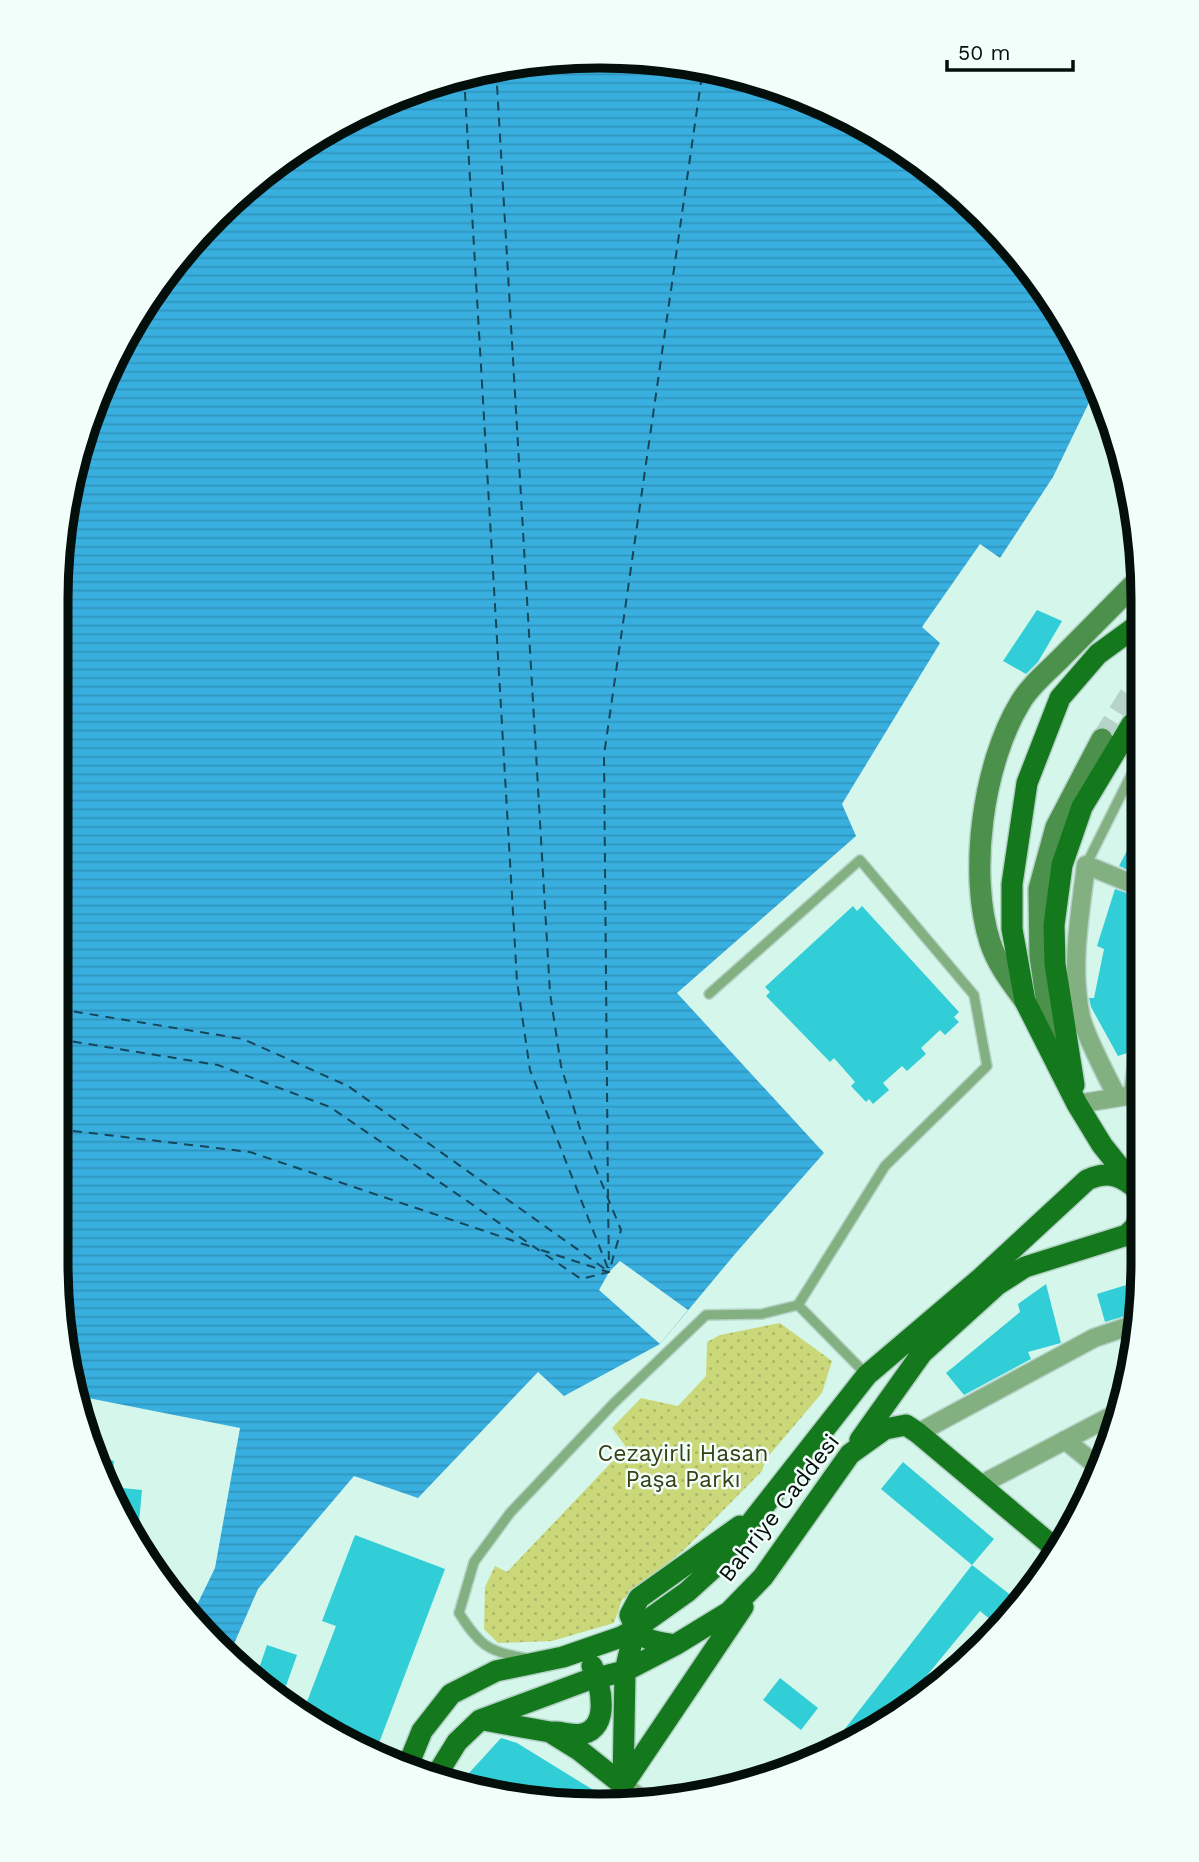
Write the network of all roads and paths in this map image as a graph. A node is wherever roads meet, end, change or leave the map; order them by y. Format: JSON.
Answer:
{"nodes":[{"id":1,"x":1131,"y":588,"type":"edge"},
{"id":2,"x":1131,"y":630,"type":"edge"},
{"id":3,"x":1131,"y":726,"type":"edge"},
{"id":4,"x":1102,"y":739,"type":"tunnel mouth"},
{"id":5,"x":1131,"y":775,"type":"edge"},
{"id":6,"x":1086,"y":865,"type":"junction"},
{"id":7,"x":1131,"y":883,"type":"edge"},
{"id":8,"x":709,"y":994,"type":"dead end"},
{"id":9,"x":1026,"y":1001,"type":"junction"},
{"id":10,"x":1072,"y":1066,"type":"junction"},
{"id":11,"x":1130,"y":1095,"type":"edge"},
{"id":12,"x":1077,"y":1104,"type":"junction"},
{"id":13,"x":1102,"y":1145,"type":"junction"},
{"id":14,"x":1087,"y":1180,"type":"junction"},
{"id":15,"x":1131,"y":1181,"type":"edge"},
{"id":16,"x":1131,"y":1184,"type":"edge"},
{"id":17,"x":1131,"y":1232,"type":"edge"},
{"id":18,"x":798,"y":1305,"type":"junction"},
{"id":19,"x":1127,"y":1327,"type":"edge"},
{"id":20,"x":867,"y":1375,"type":"junction"},
{"id":21,"x":1106,"y":1421,"type":"edge"},
{"id":22,"x":918,"y":1433,"type":"junction"},
{"id":23,"x":1065,"y":1440,"type":"junction"},
{"id":24,"x":850,"y":1454,"type":"junction"},
{"id":25,"x":1092,"y":1462,"type":"edge"},
{"id":26,"x":980,"y":1485,"type":"junction"},
{"id":27,"x":1050,"y":1544,"type":"edge"},
{"id":28,"x":763,"y":1577,"type":"junction"},
{"id":29,"x":635,"y":1629,"type":"junction"},
{"id":30,"x":675,"y":1645,"type":"junction"},
{"id":31,"x":563,"y":1657,"type":"junction"},
{"id":32,"x":625,"y":1671,"type":"junction"},
{"id":33,"x":597,"y":1677,"type":"junction"},
{"id":34,"x":480,"y":1720,"type":"junction"},
{"id":35,"x":550,"y":1732,"type":"junction"},
{"id":36,"x":411,"y":1759,"type":"edge"},
{"id":37,"x":440,"y":1769,"type":"edge"},
{"id":38,"x":623,"y":1785,"type":"junction"},
{"id":39,"x":634,"y":1793,"type":"edge"}],
"edges":[{"from":1,"to":9,"type":"street"},
{"from":2,"to":9,"type":"main road"},
{"from":3,"to":10,"type":"main road"},
{"from":4,"to":10,"type":"street"},
{"from":5,"to":6,"type":"lane"},
{"from":6,"to":7,"type":"street"},
{"from":6,"to":11,"type":"street"},
{"from":8,"to":18,"type":"lane"},
{"from":9,"to":12,"type":"main road"},
{"from":10,"to":12,"type":"main road"},
{"from":11,"to":12,"type":"street"},
{"from":12,"to":13,"type":"main road"},
{"from":13,"to":14,"type":"main road"},
{"from":13,"to":15,"type":"main road"},
{"from":14,"to":16,"type":"main road"},
{"from":14,"to":20,"type":"main road"},
{"from":17,"to":24,"type":"main road"},
{"from":18,"to":20,"type":"lane"},
{"from":18,"to":31,"type":"lane"},
{"from":19,"to":22,"type":"street"},
{"from":20,"to":29,"type":"main road"},
{"from":21,"to":23,"type":"street"},
{"from":22,"to":24,"type":"main road","name":"Bahriye Caddesi"},
{"from":22,"to":26,"type":"main road"},
{"from":23,"to":25,"type":"street"},
{"from":23,"to":26,"type":"street"},
{"from":24,"to":28,"type":"main road","name":"Bahriye Caddesi"},
{"from":26,"to":27,"type":"main road"},
{"from":28,"to":30,"type":"main road","name":"Bahriye Caddesi"},
{"from":28,"to":38,"type":"main road"},
{"from":29,"to":30,"type":"main road"},
{"from":29,"to":31,"type":"main road"},
{"from":29,"to":32,"type":"main road"},
{"from":30,"to":32,"type":"main road","name":"Bahriye Caddesi"},
{"from":31,"to":33,"type":"main road"},
{"from":31,"to":36,"type":"main road"},
{"from":32,"to":33,"type":"main road","name":"Bahriye Caddesi"},
{"from":32,"to":38,"type":"main road"},
{"from":33,"to":34,"type":"main road","name":"Bahriye Caddesi"},
{"from":33,"to":35,"type":"main road"},
{"from":34,"to":35,"type":"main road"},
{"from":34,"to":37,"type":"main road"},
{"from":35,"to":38,"type":"main road"},
{"from":38,"to":39,"type":"street"}]}
